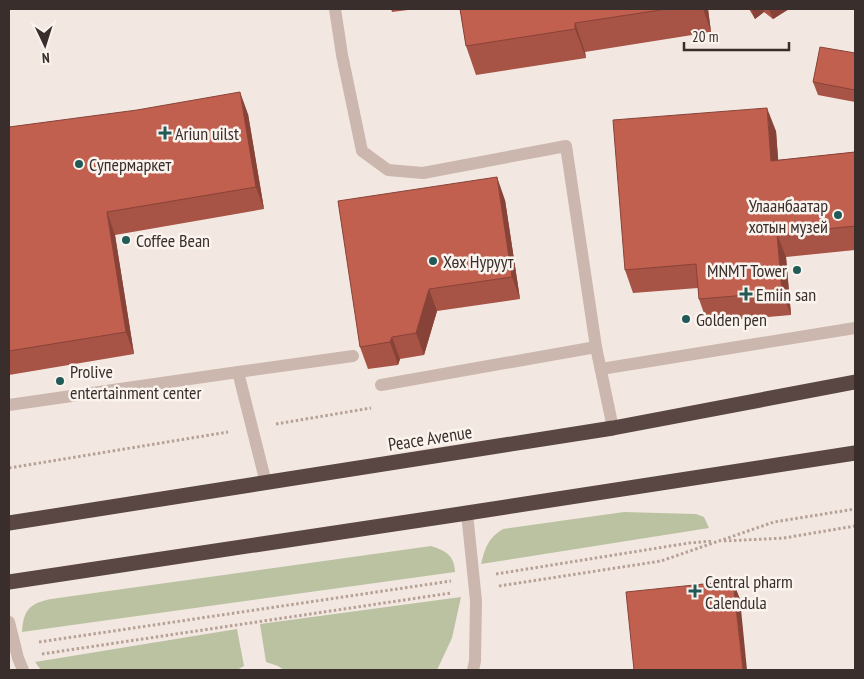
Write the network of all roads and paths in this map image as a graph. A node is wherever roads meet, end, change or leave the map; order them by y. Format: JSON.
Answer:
{"nodes":[{"id":1,"x":335,"y":9,"type":"edge"},
{"id":2,"x":855,"y":328,"type":"edge"},
{"id":3,"x":596,"y":347,"type":"junction"},
{"id":4,"x":353,"y":356,"type":"dead end"},
{"id":5,"x":601,"y":369,"type":"junction"},
{"id":6,"x":238,"y":372,"type":"junction"},
{"id":7,"x":855,"y":382,"type":"edge"},
{"id":8,"x":381,"y":385,"type":"dead end"},
{"id":9,"x":9,"y":405,"type":"edge"},
{"id":10,"x":378,"y":407,"type":"dead end"},
{"id":11,"x":252,"y":428,"type":"junction"},
{"id":12,"x":614,"y":428,"type":"junction"},
{"id":13,"x":855,"y":453,"type":"edge"},
{"id":14,"x":9,"y":468,"type":"edge"},
{"id":15,"x":266,"y":483,"type":"junction"},
{"id":16,"x":855,"y":509,"type":"edge"},
{"id":17,"x":467,"y":513,"type":"junction"},
{"id":18,"x":9,"y":523,"type":"edge"},
{"id":19,"x":855,"y":526,"type":"edge"},
{"id":20,"x":719,"y":541,"type":"junction"},
{"id":21,"x":9,"y":582,"type":"edge"},
{"id":22,"x":474,"y":583,"type":"junction"},
{"id":23,"x":9,"y":622,"type":"edge"},
{"id":24,"x":16,"y":652,"type":"junction"},
{"id":25,"x":23,"y":670,"type":"edge"},
{"id":26,"x":473,"y":670,"type":"edge"}],
"edges":[{"from":1,"to":3,"type":"street"},
{"from":2,"to":5,"type":"street"},
{"from":3,"to":5,"type":"street"},
{"from":3,"to":8,"type":"street"},
{"from":4,"to":6,"type":"street"},
{"from":5,"to":12,"type":"street"},
{"from":6,"to":9,"type":"street"},
{"from":6,"to":11,"type":"street"},
{"from":7,"to":12,"type":"highway","name":"Peace Avenue"},
{"from":10,"to":11,"type":"path"},
{"from":11,"to":14,"type":"path"},
{"from":11,"to":15,"type":"street"},
{"from":12,"to":15,"type":"highway","name":"Peace Avenue"},
{"from":13,"to":17,"type":"highway"},
{"from":15,"to":18,"type":"highway","name":"Peace Avenue"},
{"from":16,"to":20,"type":"path"},
{"from":17,"to":21,"type":"highway"},
{"from":17,"to":22,"type":"street"},
{"from":19,"to":20,"type":"path"},
{"from":20,"to":22,"type":"path"},
{"from":20,"to":22,"type":"path"},
{"from":22,"to":24,"type":"path"},
{"from":22,"to":24,"type":"path"},
{"from":22,"to":26,"type":"street"},
{"from":23,"to":24,"type":"street"},
{"from":24,"to":25,"type":"street"}]}
